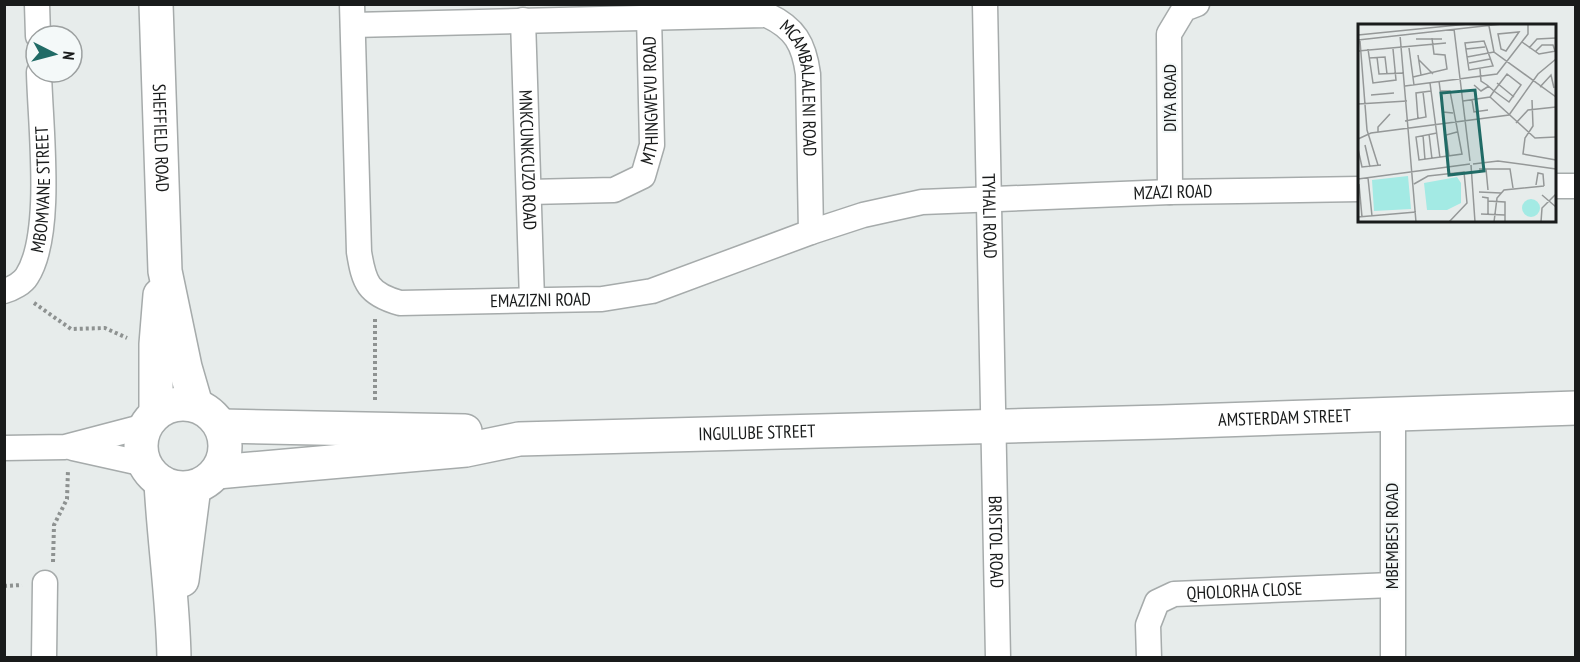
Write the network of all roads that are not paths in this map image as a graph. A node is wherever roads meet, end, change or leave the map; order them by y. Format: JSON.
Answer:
{"nodes":[{"id":1,"x":37,"y":4,"type":"edge"},
{"id":2,"x":156,"y":4,"type":"edge"},
{"id":3,"x":984,"y":4,"type":"edge"},
{"id":4,"x":1185,"y":6,"type":"edge"},
{"id":5,"x":353,"y":15,"type":"edge"},
{"id":6,"x":650,"y":16,"type":"junction"},
{"id":7,"x":523,"y":20,"type":"junction"},
{"id":8,"x":38,"y":24,"type":"edge"},
{"id":9,"x":39,"y":84,"type":"edge"},
{"id":10,"x":1556,"y":186,"type":"edge"},
{"id":11,"x":1575,"y":186,"type":"edge"},
{"id":12,"x":1358,"y":189,"type":"edge"},
{"id":13,"x":529,"y":192,"type":"junction"},
{"id":14,"x":1170,"y":192,"type":"junction"},
{"id":15,"x":988,"y":199,"type":"junction"},
{"id":16,"x":811,"y":232,"type":"junction"},
{"id":17,"x":165,"y":271,"type":"junction"},
{"id":18,"x":7,"y":290,"type":"edge"},
{"id":19,"x":532,"y":300,"type":"junction"},
{"id":20,"x":196,"y":405,"type":"junction"},
{"id":21,"x":1575,"y":408,"type":"edge"},
{"id":22,"x":1392,"y":414,"type":"junction"},
{"id":23,"x":151,"y":420,"type":"junction"},
{"id":24,"x":221,"y":426,"type":"junction"},
{"id":25,"x":994,"y":427,"type":"junction"},
{"id":26,"x":519,"y":439,"type":"junction"},
{"id":27,"x":65,"y":447,"type":"junction"},
{"id":28,"x":4,"y":448,"type":"edge"},
{"id":29,"x":153,"y":473,"type":"junction"},
{"id":30,"x":205,"y":480,"type":"junction"},
{"id":31,"x":45,"y":583,"type":"road end"},
{"id":32,"x":1392,"y":585,"type":"junction"},
{"id":33,"x":173,"y":617,"type":"junction"},
{"id":34,"x":44,"y":657,"type":"edge"},
{"id":35,"x":174,"y":657,"type":"edge"},
{"id":36,"x":998,"y":657,"type":"edge"},
{"id":37,"x":1149,"y":657,"type":"edge"},
{"id":38,"x":1393,"y":657,"type":"edge"}],
"edges":[{"from":1,"to":8,"type":"street"},
{"from":2,"to":17,"type":"street","name":"SHEFFIELD ROAD"},
{"from":3,"to":15,"type":"street","name":"TYHALI ROAD"},
{"from":4,"to":14,"type":"street","name":"DIYA ROAD"},
{"from":5,"to":7,"type":"street","name":"MCAMBALALENI ROAD"},
{"from":5,"to":19,"type":"street","name":"EMAZIZNI ROAD"},
{"from":6,"to":7,"type":"street","name":"MCAMBALALENI ROAD"},
{"from":6,"to":13,"type":"street","name":"MTHINGWEVU ROAD"},
{"from":6,"to":16,"type":"street","name":"MCAMBALALENI ROAD"},
{"from":7,"to":13,"type":"street","name":"MNKCUNKCUZO ROAD"},
{"from":9,"to":18,"type":"street","name":"MBOMVANE STREET"},
{"from":10,"to":11,"type":"street"},
{"from":12,"to":14,"type":"street","name":"MZAZI ROAD"},
{"from":13,"to":19,"type":"street","name":"MNKCUNKCUZO ROAD"},
{"from":14,"to":15,"type":"street","name":"MZAZI ROAD"},
{"from":15,"to":16,"type":"street","name":"EMAZIZNI ROAD"},
{"from":15,"to":25,"type":"street","name":"TYHALI ROAD"},
{"from":16,"to":19,"type":"street","name":"EMAZIZNI ROAD"},
{"from":17,"to":20,"type":"street","name":"SHEFFIELD ROAD"},
{"from":17,"to":23,"type":"street","name":"SHEFFIELD ROAD"},
{"from":20,"to":23,"type":"street"},
{"from":20,"to":24,"type":"street"},
{"from":21,"to":22,"type":"street","name":"AMSTERDAM STREET"},
{"from":22,"to":25,"type":"street","name":"AMSTERDAM STREET"},
{"from":22,"to":32,"type":"street","name":"MBEMBESI ROAD"},
{"from":23,"to":27,"type":"street"},
{"from":23,"to":29,"type":"street"},
{"from":24,"to":26,"type":"street","name":"INGULUBE STREET"},
{"from":24,"to":30,"type":"street"},
{"from":25,"to":26,"type":"street","name":"INGULUBE STREET"},
{"from":25,"to":36,"type":"street","name":"BRISTOL ROAD"},
{"from":26,"to":30,"type":"street","name":"INGULUBE STREET"},
{"from":27,"to":28,"type":"street"},
{"from":27,"to":29,"type":"street"},
{"from":29,"to":30,"type":"street"},
{"from":29,"to":33,"type":"street"},
{"from":30,"to":33,"type":"street"},
{"from":31,"to":34,"type":"street"},
{"from":32,"to":37,"type":"street","name":"QHOLORHA CLOSE"},
{"from":32,"to":38,"type":"street","name":"MBEMBESI ROAD"},
{"from":33,"to":35,"type":"street"}]}
